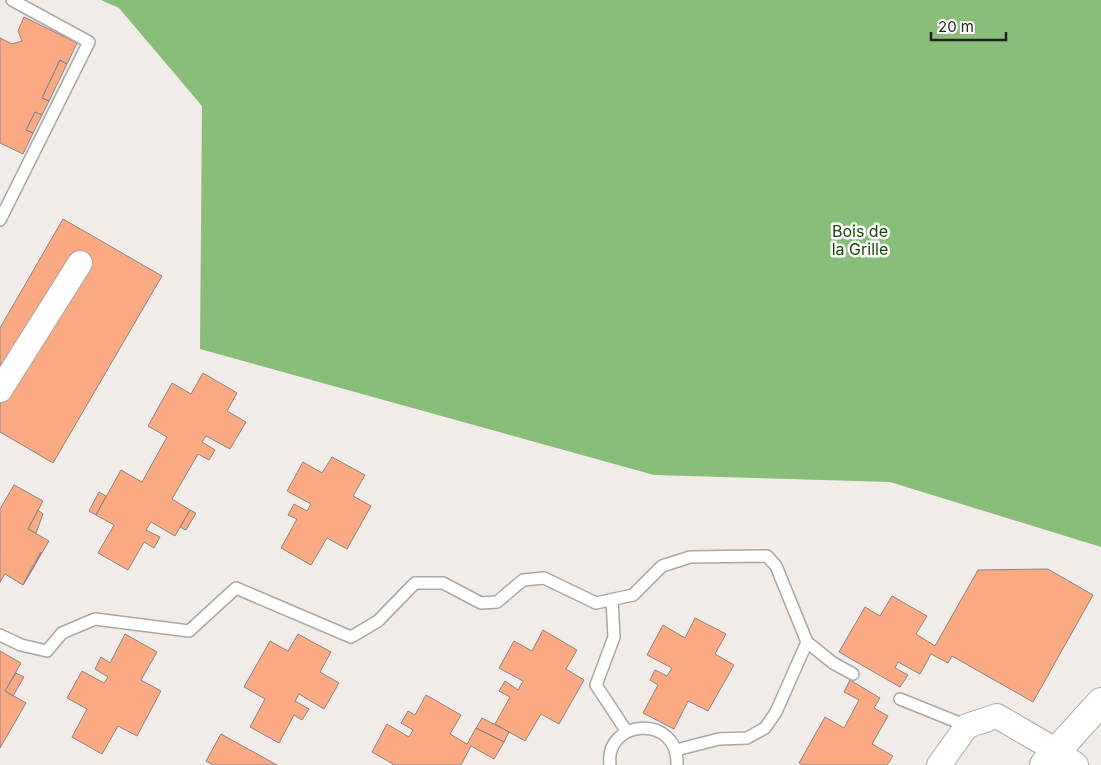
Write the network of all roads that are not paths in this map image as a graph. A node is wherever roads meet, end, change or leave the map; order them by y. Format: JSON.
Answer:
{"nodes":[{"id":1,"x":12,"y":0,"type":"edge"},
{"id":2,"x":0,"y":220,"type":"edge"},
{"id":3,"x":80,"y":263,"type":"dead end"},
{"id":4,"x":0,"y":390,"type":"edge"},
{"id":5,"x":612,"y":600,"type":"junction"},
{"id":6,"x":0,"y":635,"type":"edge"},
{"id":7,"x":807,"y":642,"type":"junction"},
{"id":8,"x":853,"y":674,"type":"dead end"},
{"id":9,"x":900,"y":699,"type":"dead end"},
{"id":10,"x":1101,"y":702,"type":"edge"},
{"id":11,"x":1101,"y":707,"type":"edge"},
{"id":12,"x":967,"y":726,"type":"junction"},
{"id":13,"x":628,"y":732,"type":"junction"},
{"id":14,"x":676,"y":750,"type":"junction"},
{"id":15,"x":1064,"y":762,"type":"edge"},
{"id":16,"x":610,"y":765,"type":"edge"},
{"id":17,"x":677,"y":765,"type":"edge"},
{"id":18,"x":940,"y":765,"type":"edge"}],
"edges":[{"from":1,"to":2,"type":"lane"},
{"from":3,"to":4,"type":"street"},
{"from":5,"to":6,"type":"lane"},
{"from":5,"to":7,"type":"lane"},
{"from":5,"to":13,"type":"lane"},
{"from":7,"to":8,"type":"lane"},
{"from":7,"to":14,"type":"lane"},
{"from":9,"to":12,"type":"lane"},
{"from":10,"to":15,"type":"street"},
{"from":11,"to":15,"type":"street"},
{"from":12,"to":15,"type":"street"},
{"from":12,"to":18,"type":"street"},
{"from":13,"to":14,"type":"lane"},
{"from":13,"to":16,"type":"lane"},
{"from":14,"to":17,"type":"lane"}]}
